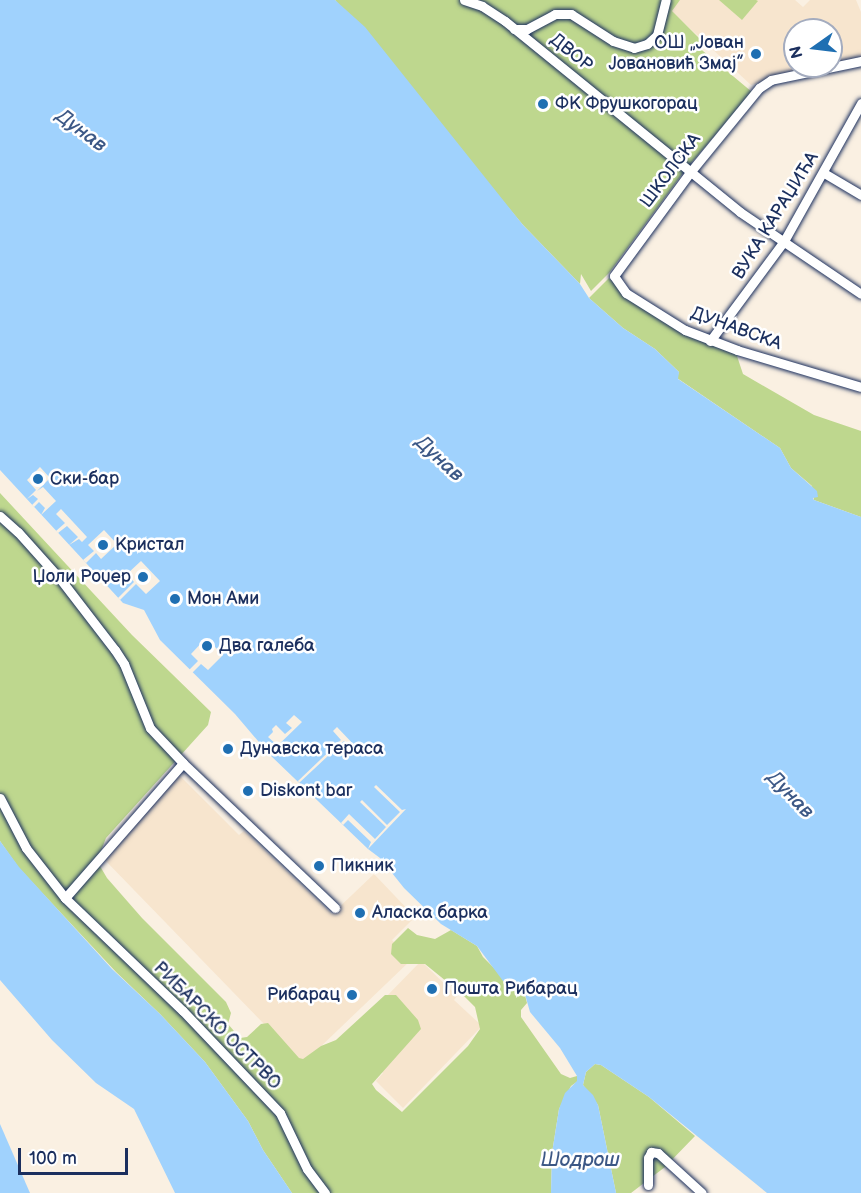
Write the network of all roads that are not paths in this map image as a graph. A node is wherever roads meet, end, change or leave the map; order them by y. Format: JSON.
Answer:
{"nodes":[{"id":1,"x":464,"y":0,"type":"edge"},
{"id":2,"x":666,"y":0,"type":"edge"},
{"id":3,"x":514,"y":29,"type":"junction"},
{"id":4,"x":861,"y":61,"type":"edge"},
{"id":5,"x":861,"y":103,"type":"edge"},
{"id":6,"x":691,"y":171,"type":"junction"},
{"id":7,"x":824,"y":173,"type":"junction"},
{"id":8,"x":861,"y":195,"type":"edge"},
{"id":9,"x":784,"y":241,"type":"junction"},
{"id":10,"x":614,"y":276,"type":"joint"},
{"id":11,"x":861,"y":294,"type":"edge"},
{"id":12,"x":710,"y":340,"type":"junction"},
{"id":13,"x":861,"y":387,"type":"edge"},
{"id":14,"x":0,"y":516,"type":"edge"},
{"id":15,"x":183,"y":762,"type":"junction"},
{"id":16,"x":0,"y":798,"type":"edge"},
{"id":17,"x":65,"y":898,"type":"junction"},
{"id":18,"x":335,"y":908,"type":"dead end"},
{"id":19,"x":648,"y":1185,"type":"dead end"},
{"id":20,"x":325,"y":1193,"type":"edge"},
{"id":21,"x":702,"y":1193,"type":"edge"}],
"edges":[{"from":1,"to":3,"type":"street","name":"ДВОР"},
{"from":2,"to":3,"type":"street","name":"ДВОР"},
{"from":3,"to":6,"type":"street","name":"ДВОР"},
{"from":4,"to":6,"type":"street","name":"ШКОЛСКА"},
{"from":5,"to":7,"type":"street","name":"ВУКА КАРАЏИЋА"},
{"from":6,"to":9,"type":"street","name":"ДВОР"},
{"from":6,"to":10,"type":"street","name":"ШКОЛСКА"},
{"from":7,"to":8,"type":"street"},
{"from":7,"to":9,"type":"street","name":"ВУКА КАРАЏИЋА"},
{"from":9,"to":11,"type":"street","name":"ДВОР"},
{"from":9,"to":12,"type":"street","name":"ВУКА КАРАЏИЋА"},
{"from":10,"to":12,"type":"street","name":"ДУНАВСКА"},
{"from":12,"to":13,"type":"street","name":"ДУНАВСКА"},
{"from":14,"to":15,"type":"street"},
{"from":15,"to":17,"type":"street"},
{"from":15,"to":18,"type":"street"},
{"from":16,"to":17,"type":"street","name":"РИБАРСКО ОСТРВО"},
{"from":17,"to":20,"type":"street","name":"РИБАРСКО ОСТРВО"},
{"from":19,"to":21,"type":"street"}]}
